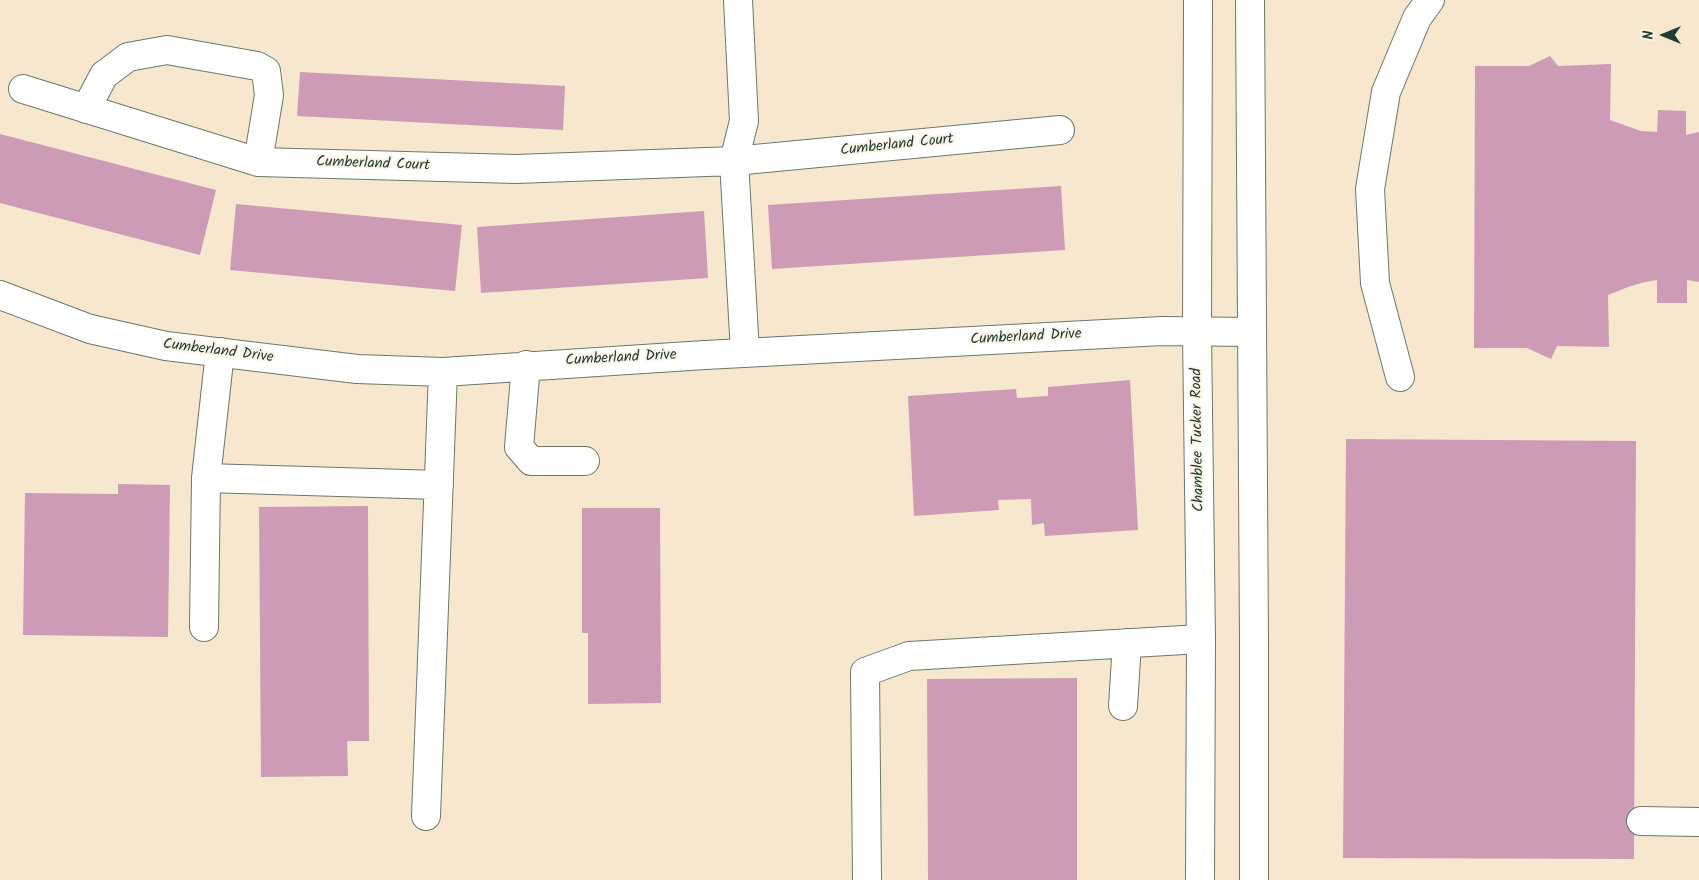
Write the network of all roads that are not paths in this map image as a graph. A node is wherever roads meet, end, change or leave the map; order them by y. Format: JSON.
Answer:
{"nodes":[{"id":1,"x":738,"y":0,"type":"edge"},
{"id":2,"x":1198,"y":0,"type":"edge"},
{"id":3,"x":1250,"y":0,"type":"edge"},
{"id":4,"x":1430,"y":0,"type":"edge"},
{"id":5,"x":23,"y":90,"type":"dead end"},
{"id":6,"x":86,"y":109,"type":"junction"},
{"id":7,"x":1060,"y":130,"type":"dead end"},
{"id":8,"x":734,"y":161,"type":"junction"},
{"id":9,"x":258,"y":162,"type":"junction"},
{"id":10,"x":0,"y":296,"type":"edge"},
{"id":11,"x":1197,"y":332,"type":"junction"},
{"id":12,"x":1252,"y":332,"type":"junction"},
{"id":13,"x":220,"y":352,"type":"junction"},
{"id":14,"x":745,"y":352,"type":"junction"},
{"id":15,"x":526,"y":365,"type":"junction"},
{"id":16,"x":443,"y":372,"type":"junction"},
{"id":17,"x":1400,"y":377,"type":"dead end"},
{"id":18,"x":584,"y":461,"type":"dead end"},
{"id":19,"x":206,"y":478,"type":"junction"},
{"id":20,"x":439,"y":485,"type":"junction"},
{"id":21,"x":204,"y":627,"type":"dead end"},
{"id":22,"x":1201,"y":639,"type":"junction"},
{"id":23,"x":1127,"y":643,"type":"junction"},
{"id":24,"x":1123,"y":706,"type":"dead end"},
{"id":25,"x":426,"y":816,"type":"dead end"},
{"id":26,"x":1641,"y":821,"type":"dead end"},
{"id":27,"x":1699,"y":822,"type":"edge"},
{"id":28,"x":867,"y":880,"type":"edge"},
{"id":29,"x":1200,"y":880,"type":"edge"},
{"id":30,"x":1254,"y":880,"type":"edge"}],
"edges":[{"from":1,"to":8,"type":"street"},
{"from":2,"to":11,"type":"street","name":"Chamblee Tucker Road"},
{"from":3,"to":12,"type":"street"},
{"from":4,"to":17,"type":"street"},
{"from":5,"to":6,"type":"street","name":"Cumberland Court"},
{"from":6,"to":9,"type":"street","name":"Cumberland Court"},
{"from":6,"to":9,"type":"street"},
{"from":7,"to":8,"type":"street","name":"Cumberland Court"},
{"from":8,"to":9,"type":"street","name":"Cumberland Court"},
{"from":8,"to":14,"type":"street"},
{"from":10,"to":13,"type":"street","name":"Cumberland Drive"},
{"from":11,"to":12,"type":"street","name":"Cumberland Drive"},
{"from":11,"to":14,"type":"street","name":"Cumberland Drive"},
{"from":11,"to":22,"type":"street","name":"Chamblee Tucker Road"},
{"from":12,"to":30,"type":"street"},
{"from":13,"to":16,"type":"street","name":"Cumberland Drive"},
{"from":13,"to":19,"type":"street"},
{"from":14,"to":15,"type":"street","name":"Cumberland Drive"},
{"from":15,"to":16,"type":"street","name":"Cumberland Drive"},
{"from":15,"to":18,"type":"street"},
{"from":16,"to":20,"type":"street"},
{"from":19,"to":20,"type":"street"},
{"from":19,"to":21,"type":"street"},
{"from":20,"to":25,"type":"street"},
{"from":22,"to":23,"type":"street"},
{"from":22,"to":29,"type":"street","name":"Chamblee Tucker Road"},
{"from":23,"to":24,"type":"street"},
{"from":23,"to":28,"type":"street"},
{"from":26,"to":27,"type":"street"}]}
